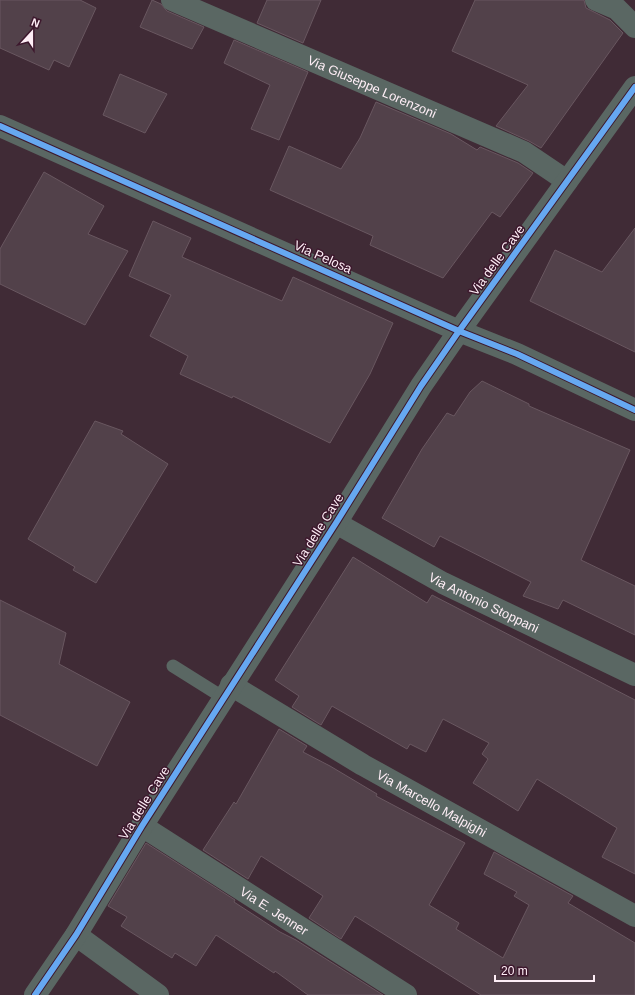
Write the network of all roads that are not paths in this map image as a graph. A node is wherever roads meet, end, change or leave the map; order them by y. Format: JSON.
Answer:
{"nodes":[{"id":1,"x":172,"y":0,"type":"edge"},
{"id":2,"x":596,"y":0,"type":"edge"},
{"id":3,"x":635,"y":26,"type":"edge"},
{"id":4,"x":635,"y":87,"type":"edge"},
{"id":5,"x":0,"y":126,"type":"edge"},
{"id":6,"x":567,"y":181,"type":"junction"},
{"id":7,"x":459,"y":331,"type":"junction"},
{"id":8,"x":635,"y":410,"type":"edge"},
{"id":9,"x":336,"y":523,"type":"junction"},
{"id":10,"x":173,"y":666,"type":"dead end"},
{"id":11,"x":635,"y":675,"type":"edge"},
{"id":12,"x":227,"y":692,"type":"junction"},
{"id":13,"x":142,"y":826,"type":"junction"},
{"id":14,"x":635,"y":916,"type":"edge"},
{"id":15,"x":76,"y":935,"type":"junction"},
{"id":16,"x":35,"y":995,"type":"edge"},
{"id":17,"x":158,"y":995,"type":"edge"},
{"id":18,"x":406,"y":995,"type":"edge"}],
"edges":[{"from":1,"to":6,"type":"street","name":"Via Giuseppe Lorenzoni"},
{"from":2,"to":3,"type":"street"},
{"from":4,"to":6,"type":"street","name":"Via delle Cave"},
{"from":5,"to":7,"type":"street","name":"Via Pelosa"},
{"from":6,"to":7,"type":"street","name":"Via delle Cave"},
{"from":7,"to":8,"type":"street","name":"Via Pelosa"},
{"from":7,"to":9,"type":"street","name":"Via delle Cave"},
{"from":9,"to":11,"type":"street","name":"Via Antonio Stoppani"},
{"from":9,"to":12,"type":"street","name":"Via delle Cave"},
{"from":10,"to":12,"type":"lane"},
{"from":12,"to":13,"type":"street","name":"Via delle Cave"},
{"from":12,"to":14,"type":"street","name":"Via Marcello Malpighi"},
{"from":13,"to":15,"type":"street","name":"Via delle Cave"},
{"from":13,"to":18,"type":"street","name":"Via E. Jenner"},
{"from":15,"to":16,"type":"street","name":"Via delle Cave"},
{"from":15,"to":17,"type":"street"}]}
